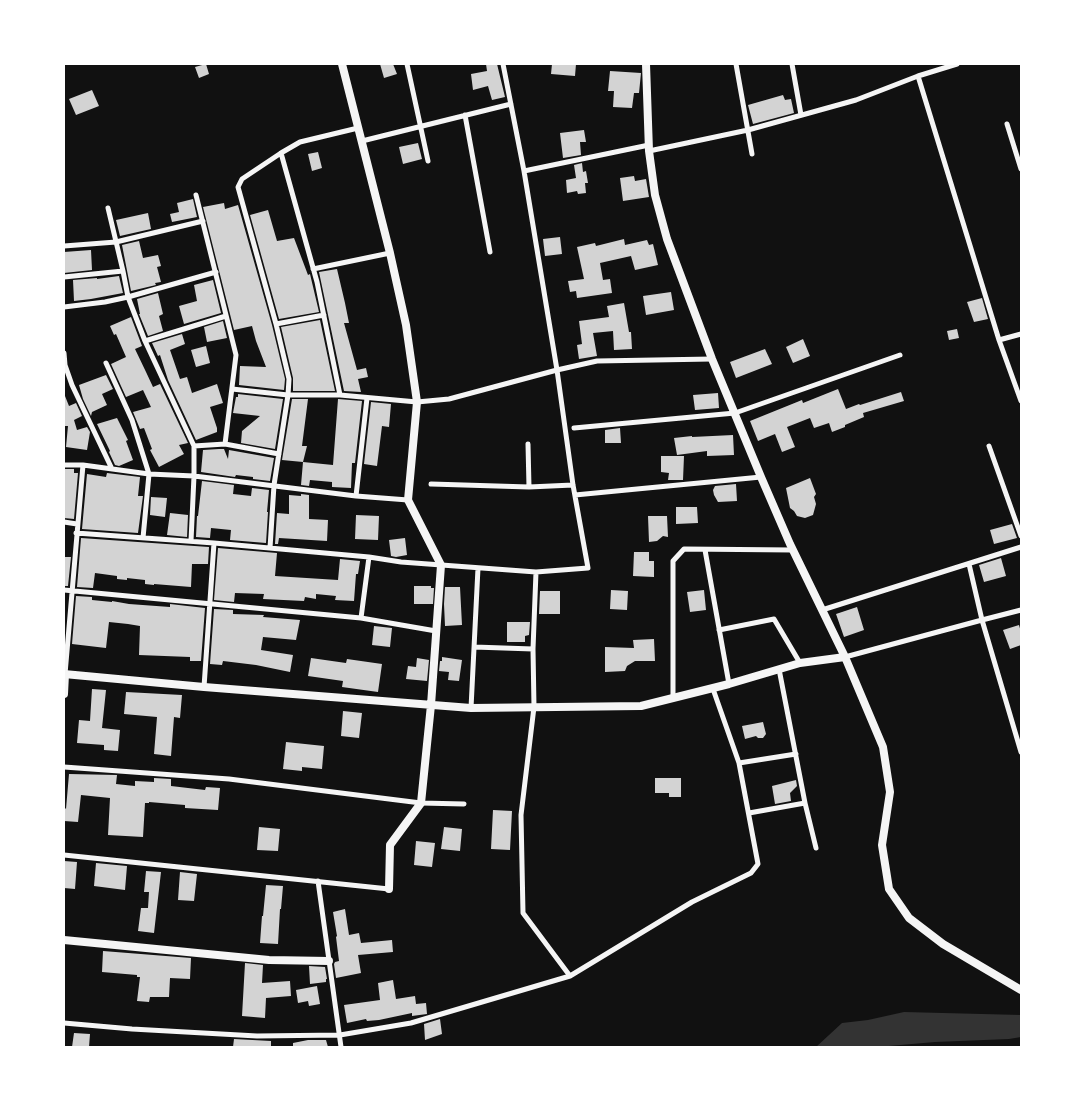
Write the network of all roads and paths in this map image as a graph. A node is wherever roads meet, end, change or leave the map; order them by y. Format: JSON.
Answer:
{"nodes":[{"id":1,"x":342,"y":64,"type":"edge"},
{"id":2,"x":407,"y":64,"type":"edge"},
{"id":3,"x":503,"y":64,"type":"edge"},
{"id":4,"x":646,"y":64,"type":"edge"},
{"id":5,"x":736,"y":64,"type":"edge"},
{"id":6,"x":792,"y":64,"type":"edge"},
{"id":7,"x":957,"y":64,"type":"edge"},
{"id":8,"x":918,"y":76,"type":"junction"},
{"id":9,"x":511,"y":104,"type":"junction"},
{"id":10,"x":465,"y":115,"type":"junction"},
{"id":11,"x":801,"y":115,"type":"junction"},
{"id":12,"x":1007,"y":124,"type":"dead end"},
{"id":13,"x":421,"y":126,"type":"junction"},
{"id":14,"x":358,"y":128,"type":"junction"},
{"id":15,"x":748,"y":130,"type":"junction"},
{"id":16,"x":362,"y":141,"type":"junction"},
{"id":17,"x":649,"y":148,"type":"junction"},
{"id":18,"x":281,"y":154,"type":"junction"},
{"id":19,"x":752,"y":154,"type":"dead end"},
{"id":20,"x":428,"y":161,"type":"dead end"},
{"id":21,"x":1021,"y":169,"type":"edge"},
{"id":22,"x":524,"y":171,"type":"junction"},
{"id":23,"x":196,"y":195,"type":"dead end"},
{"id":24,"x":108,"y":208,"type":"dead end"},
{"id":25,"x":203,"y":220,"type":"junction"},
{"id":26,"x":116,"y":242,"type":"junction"},
{"id":27,"x":64,"y":246,"type":"edge"},
{"id":28,"x":490,"y":252,"type":"dead end"},
{"id":29,"x":390,"y":254,"type":"junction"},
{"id":30,"x":313,"y":270,"type":"junction"},
{"id":31,"x":123,"y":271,"type":"junction"},
{"id":32,"x":216,"y":272,"type":"junction"},
{"id":33,"x":64,"y":277,"type":"edge"},
{"id":34,"x":128,"y":297,"type":"junction"},
{"id":35,"x":64,"y":307,"type":"edge"},
{"id":36,"x":324,"y":315,"type":"junction"},
{"id":37,"x":226,"y":316,"type":"junction"},
{"id":38,"x":276,"y":324,"type":"junction"},
{"id":39,"x":1021,"y":334,"type":"edge"},
{"id":40,"x":998,"y":340,"type":"junction"},
{"id":41,"x":144,"y":341,"type":"junction"},
{"id":42,"x":64,"y":353,"type":"edge"},
{"id":43,"x":900,"y":355,"type":"dead end"},
{"id":44,"x":712,"y":359,"type":"junction"},
{"id":45,"x":106,"y":363,"type":"dead end"},
{"id":46,"x":64,"y":365,"type":"edge"},
{"id":47,"x":557,"y":370,"type":"junction"},
{"id":48,"x":232,"y":389,"type":"junction"},
{"id":49,"x":288,"y":394,"type":"junction"},
{"id":50,"x":340,"y":395,"type":"junction"},
{"id":51,"x":367,"y":398,"type":"junction"},
{"id":52,"x":1021,"y":401,"type":"edge"},
{"id":53,"x":418,"y":402,"type":"junction"},
{"id":54,"x":735,"y":413,"type":"junction"},
{"id":55,"x":574,"y":428,"type":"dead end"},
{"id":56,"x":225,"y":444,"type":"junction"},
{"id":57,"x":528,"y":444,"type":"dead end"},
{"id":58,"x":194,"y":446,"type":"junction"},
{"id":59,"x":989,"y":446,"type":"dead end"},
{"id":60,"x":280,"y":454,"type":"junction"},
{"id":61,"x":64,"y":465,"type":"edge"},
{"id":62,"x":83,"y":465,"type":"junction"},
{"id":63,"x":112,"y":469,"type":"junction"},
{"id":64,"x":149,"y":474,"type":"junction"},
{"id":65,"x":194,"y":476,"type":"junction"},
{"id":66,"x":761,"y":477,"type":"junction"},
{"id":67,"x":431,"y":484,"type":"dead end"},
{"id":68,"x":274,"y":485,"type":"junction"},
{"id":69,"x":573,"y":485,"type":"junction"},
{"id":70,"x":529,"y":487,"type":"junction"},
{"id":71,"x":575,"y":494,"type":"junction"},
{"id":72,"x":356,"y":496,"type":"junction"},
{"id":73,"x":408,"y":500,"type":"junction"},
{"id":74,"x":64,"y":522,"type":"edge"},
{"id":75,"x":77,"y":524,"type":"junction"},
{"id":76,"x":76,"y":533,"type":"junction"},
{"id":77,"x":1021,"y":536,"type":"edge"},
{"id":78,"x":143,"y":538,"type":"junction"},
{"id":79,"x":191,"y":541,"type":"junction"},
{"id":80,"x":214,"y":543,"type":"junction"},
{"id":81,"x":1021,"y":547,"type":"edge"},
{"id":82,"x":270,"y":548,"type":"junction"},
{"id":83,"x":705,"y":550,"type":"junction"},
{"id":84,"x":793,"y":550,"type":"junction"},
{"id":85,"x":369,"y":557,"type":"junction"},
{"id":86,"x":969,"y":564,"type":"junction"},
{"id":87,"x":441,"y":565,"type":"junction"},
{"id":88,"x":478,"y":568,"type":"junction"},
{"id":89,"x":536,"y":572,"type":"junction"},
{"id":90,"x":64,"y":590,"type":"edge"},
{"id":91,"x":72,"y":591,"type":"junction"},
{"id":92,"x":209,"y":603,"type":"junction"},
{"id":93,"x":822,"y":610,"type":"junction"},
{"id":94,"x":1021,"y":610,"type":"edge"},
{"id":95,"x":361,"y":618,"type":"junction"},
{"id":96,"x":982,"y":620,"type":"junction"},
{"id":97,"x":720,"y":630,"type":"junction"},
{"id":98,"x":436,"y":631,"type":"junction"},
{"id":99,"x":474,"y":647,"type":"junction"},
{"id":100,"x":533,"y":649,"type":"junction"},
{"id":101,"x":845,"y":657,"type":"junction"},
{"id":102,"x":800,"y":664,"type":"junction"},
{"id":103,"x":779,"y":669,"type":"junction"},
{"id":104,"x":65,"y":674,"type":"edge"},
{"id":105,"x":729,"y":684,"type":"junction"},
{"id":106,"x":204,"y":687,"type":"junction"},
{"id":107,"x":713,"y":689,"type":"junction"},
{"id":108,"x":64,"y":694,"type":"edge"},
{"id":109,"x":673,"y":698,"type":"junction"},
{"id":110,"x":431,"y":705,"type":"junction"},
{"id":111,"x":534,"y":707,"type":"junction"},
{"id":112,"x":471,"y":708,"type":"junction"},
{"id":113,"x":1021,"y":752,"type":"edge"},
{"id":114,"x":796,"y":754,"type":"junction"},
{"id":115,"x":739,"y":763,"type":"junction"},
{"id":116,"x":64,"y":767,"type":"edge"},
{"id":117,"x":421,"y":803,"type":"junction"},
{"id":118,"x":805,"y":803,"type":"junction"},
{"id":119,"x":464,"y":804,"type":"dead end"},
{"id":120,"x":748,"y":813,"type":"junction"},
{"id":121,"x":816,"y":848,"type":"dead end"},
{"id":122,"x":64,"y":855,"type":"edge"},
{"id":123,"x":318,"y":881,"type":"junction"},
{"id":124,"x":389,"y":889,"type":"joint"},
{"id":125,"x":64,"y":940,"type":"edge"},
{"id":126,"x":329,"y":961,"type":"junction"},
{"id":127,"x":570,"y":976,"type":"junction"},
{"id":128,"x":1021,"y":990,"type":"edge"},
{"id":129,"x":64,"y":1023,"type":"edge"},
{"id":130,"x":340,"y":1035,"type":"junction"},
{"id":131,"x":341,"y":1047,"type":"edge"}],
"edges":[{"from":1,"to":14,"type":"street"},
{"from":2,"to":13,"type":"street"},
{"from":3,"to":9,"type":"street"},
{"from":4,"to":17,"type":"street"},
{"from":5,"to":15,"type":"street"},
{"from":6,"to":11,"type":"street"},
{"from":7,"to":8,"type":"street"},
{"from":8,"to":11,"type":"street"},
{"from":8,"to":40,"type":"street"},
{"from":9,"to":10,"type":"street"},
{"from":9,"to":22,"type":"street"},
{"from":10,"to":13,"type":"street"},
{"from":10,"to":28,"type":"street"},
{"from":11,"to":15,"type":"street"},
{"from":12,"to":21,"type":"street"},
{"from":13,"to":16,"type":"street"},
{"from":13,"to":20,"type":"street"},
{"from":14,"to":16,"type":"street"},
{"from":14,"to":18,"type":"street"},
{"from":15,"to":17,"type":"street"},
{"from":15,"to":19,"type":"street"},
{"from":16,"to":29,"type":"street"},
{"from":17,"to":22,"type":"street"},
{"from":17,"to":44,"type":"street"},
{"from":18,"to":30,"type":"street"},
{"from":18,"to":38,"type":"street"},
{"from":22,"to":47,"type":"street"},
{"from":23,"to":25,"type":"street"},
{"from":24,"to":26,"type":"street"},
{"from":25,"to":26,"type":"street"},
{"from":25,"to":32,"type":"street"},
{"from":26,"to":27,"type":"street"},
{"from":26,"to":31,"type":"street"},
{"from":29,"to":30,"type":"street"},
{"from":29,"to":53,"type":"street"},
{"from":30,"to":36,"type":"street"},
{"from":31,"to":33,"type":"street"},
{"from":31,"to":34,"type":"street"},
{"from":32,"to":34,"type":"street"},
{"from":32,"to":37,"type":"street"},
{"from":34,"to":35,"type":"street"},
{"from":34,"to":41,"type":"street"},
{"from":36,"to":38,"type":"street"},
{"from":36,"to":50,"type":"street"},
{"from":37,"to":41,"type":"street"},
{"from":37,"to":48,"type":"street"},
{"from":38,"to":49,"type":"street"},
{"from":39,"to":40,"type":"street"},
{"from":40,"to":52,"type":"street"},
{"from":41,"to":58,"type":"street"},
{"from":42,"to":46,"type":"street"},
{"from":43,"to":54,"type":"street"},
{"from":44,"to":47,"type":"street"},
{"from":44,"to":54,"type":"street"},
{"from":45,"to":64,"type":"street"},
{"from":46,"to":63,"type":"street"},
{"from":47,"to":53,"type":"street"},
{"from":47,"to":69,"type":"street"},
{"from":48,"to":49,"type":"street"},
{"from":48,"to":56,"type":"street"},
{"from":49,"to":50,"type":"street"},
{"from":49,"to":60,"type":"street"},
{"from":50,"to":51,"type":"street"},
{"from":51,"to":53,"type":"street"},
{"from":51,"to":72,"type":"street"},
{"from":53,"to":73,"type":"street"},
{"from":54,"to":55,"type":"street"},
{"from":54,"to":66,"type":"street"},
{"from":56,"to":58,"type":"street"},
{"from":56,"to":60,"type":"street"},
{"from":57,"to":70,"type":"street"},
{"from":58,"to":65,"type":"street"},
{"from":59,"to":77,"type":"street"},
{"from":60,"to":68,"type":"street"},
{"from":61,"to":62,"type":"street"},
{"from":62,"to":63,"type":"street"},
{"from":62,"to":75,"type":"street"},
{"from":63,"to":64,"type":"street"},
{"from":64,"to":65,"type":"street"},
{"from":64,"to":78,"type":"street"},
{"from":65,"to":68,"type":"street"},
{"from":65,"to":79,"type":"street"},
{"from":66,"to":71,"type":"street"},
{"from":66,"to":84,"type":"street"},
{"from":67,"to":70,"type":"street"},
{"from":68,"to":72,"type":"street"},
{"from":68,"to":82,"type":"street"},
{"from":69,"to":70,"type":"street"},
{"from":69,"to":71,"type":"street"},
{"from":71,"to":89,"type":"street"},
{"from":72,"to":73,"type":"street"},
{"from":73,"to":87,"type":"street"},
{"from":74,"to":75,"type":"street"},
{"from":75,"to":76,"type":"street"},
{"from":76,"to":78,"type":"street"},
{"from":76,"to":91,"type":"street"},
{"from":78,"to":79,"type":"street"},
{"from":79,"to":80,"type":"street"},
{"from":80,"to":82,"type":"street"},
{"from":80,"to":92,"type":"street"},
{"from":81,"to":86,"type":"street"},
{"from":82,"to":85,"type":"street"},
{"from":83,"to":84,"type":"street"},
{"from":83,"to":97,"type":"street"},
{"from":83,"to":109,"type":"street"},
{"from":84,"to":93,"type":"street"},
{"from":85,"to":87,"type":"street"},
{"from":85,"to":95,"type":"street"},
{"from":86,"to":93,"type":"street"},
{"from":86,"to":96,"type":"street"},
{"from":87,"to":88,"type":"street"},
{"from":87,"to":98,"type":"street"},
{"from":88,"to":89,"type":"street"},
{"from":88,"to":99,"type":"street"},
{"from":89,"to":100,"type":"street"},
{"from":90,"to":91,"type":"street"},
{"from":91,"to":92,"type":"street"},
{"from":91,"to":104,"type":"street"},
{"from":92,"to":95,"type":"street"},
{"from":92,"to":106,"type":"street"},
{"from":93,"to":101,"type":"street"},
{"from":94,"to":96,"type":"street"},
{"from":95,"to":98,"type":"street"},
{"from":96,"to":101,"type":"street"},
{"from":96,"to":113,"type":"street"},
{"from":97,"to":102,"type":"street"},
{"from":97,"to":105,"type":"street"},
{"from":98,"to":110,"type":"street"},
{"from":99,"to":100,"type":"street"},
{"from":99,"to":112,"type":"street"},
{"from":100,"to":111,"type":"street"},
{"from":101,"to":102,"type":"street"},
{"from":101,"to":128,"type":"street"},
{"from":102,"to":103,"type":"street"},
{"from":103,"to":105,"type":"street"},
{"from":103,"to":114,"type":"street"},
{"from":104,"to":106,"type":"street"},
{"from":104,"to":108,"type":"street"},
{"from":105,"to":107,"type":"street"},
{"from":106,"to":110,"type":"street"},
{"from":107,"to":109,"type":"street"},
{"from":107,"to":115,"type":"street"},
{"from":109,"to":111,"type":"street"},
{"from":110,"to":112,"type":"street"},
{"from":110,"to":117,"type":"street"},
{"from":111,"to":112,"type":"street"},
{"from":111,"to":127,"type":"street"},
{"from":114,"to":115,"type":"street"},
{"from":114,"to":118,"type":"street"},
{"from":115,"to":120,"type":"street"},
{"from":116,"to":117,"type":"street"},
{"from":117,"to":119,"type":"street"},
{"from":117,"to":124,"type":"street"},
{"from":118,"to":120,"type":"street"},
{"from":118,"to":121,"type":"street"},
{"from":120,"to":127,"type":"street"},
{"from":122,"to":123,"type":"street"},
{"from":123,"to":124,"type":"street"},
{"from":123,"to":126,"type":"street"},
{"from":125,"to":126,"type":"street"},
{"from":126,"to":130,"type":"street"},
{"from":127,"to":130,"type":"street"},
{"from":129,"to":130,"type":"street"},
{"from":130,"to":131,"type":"street"}]}
